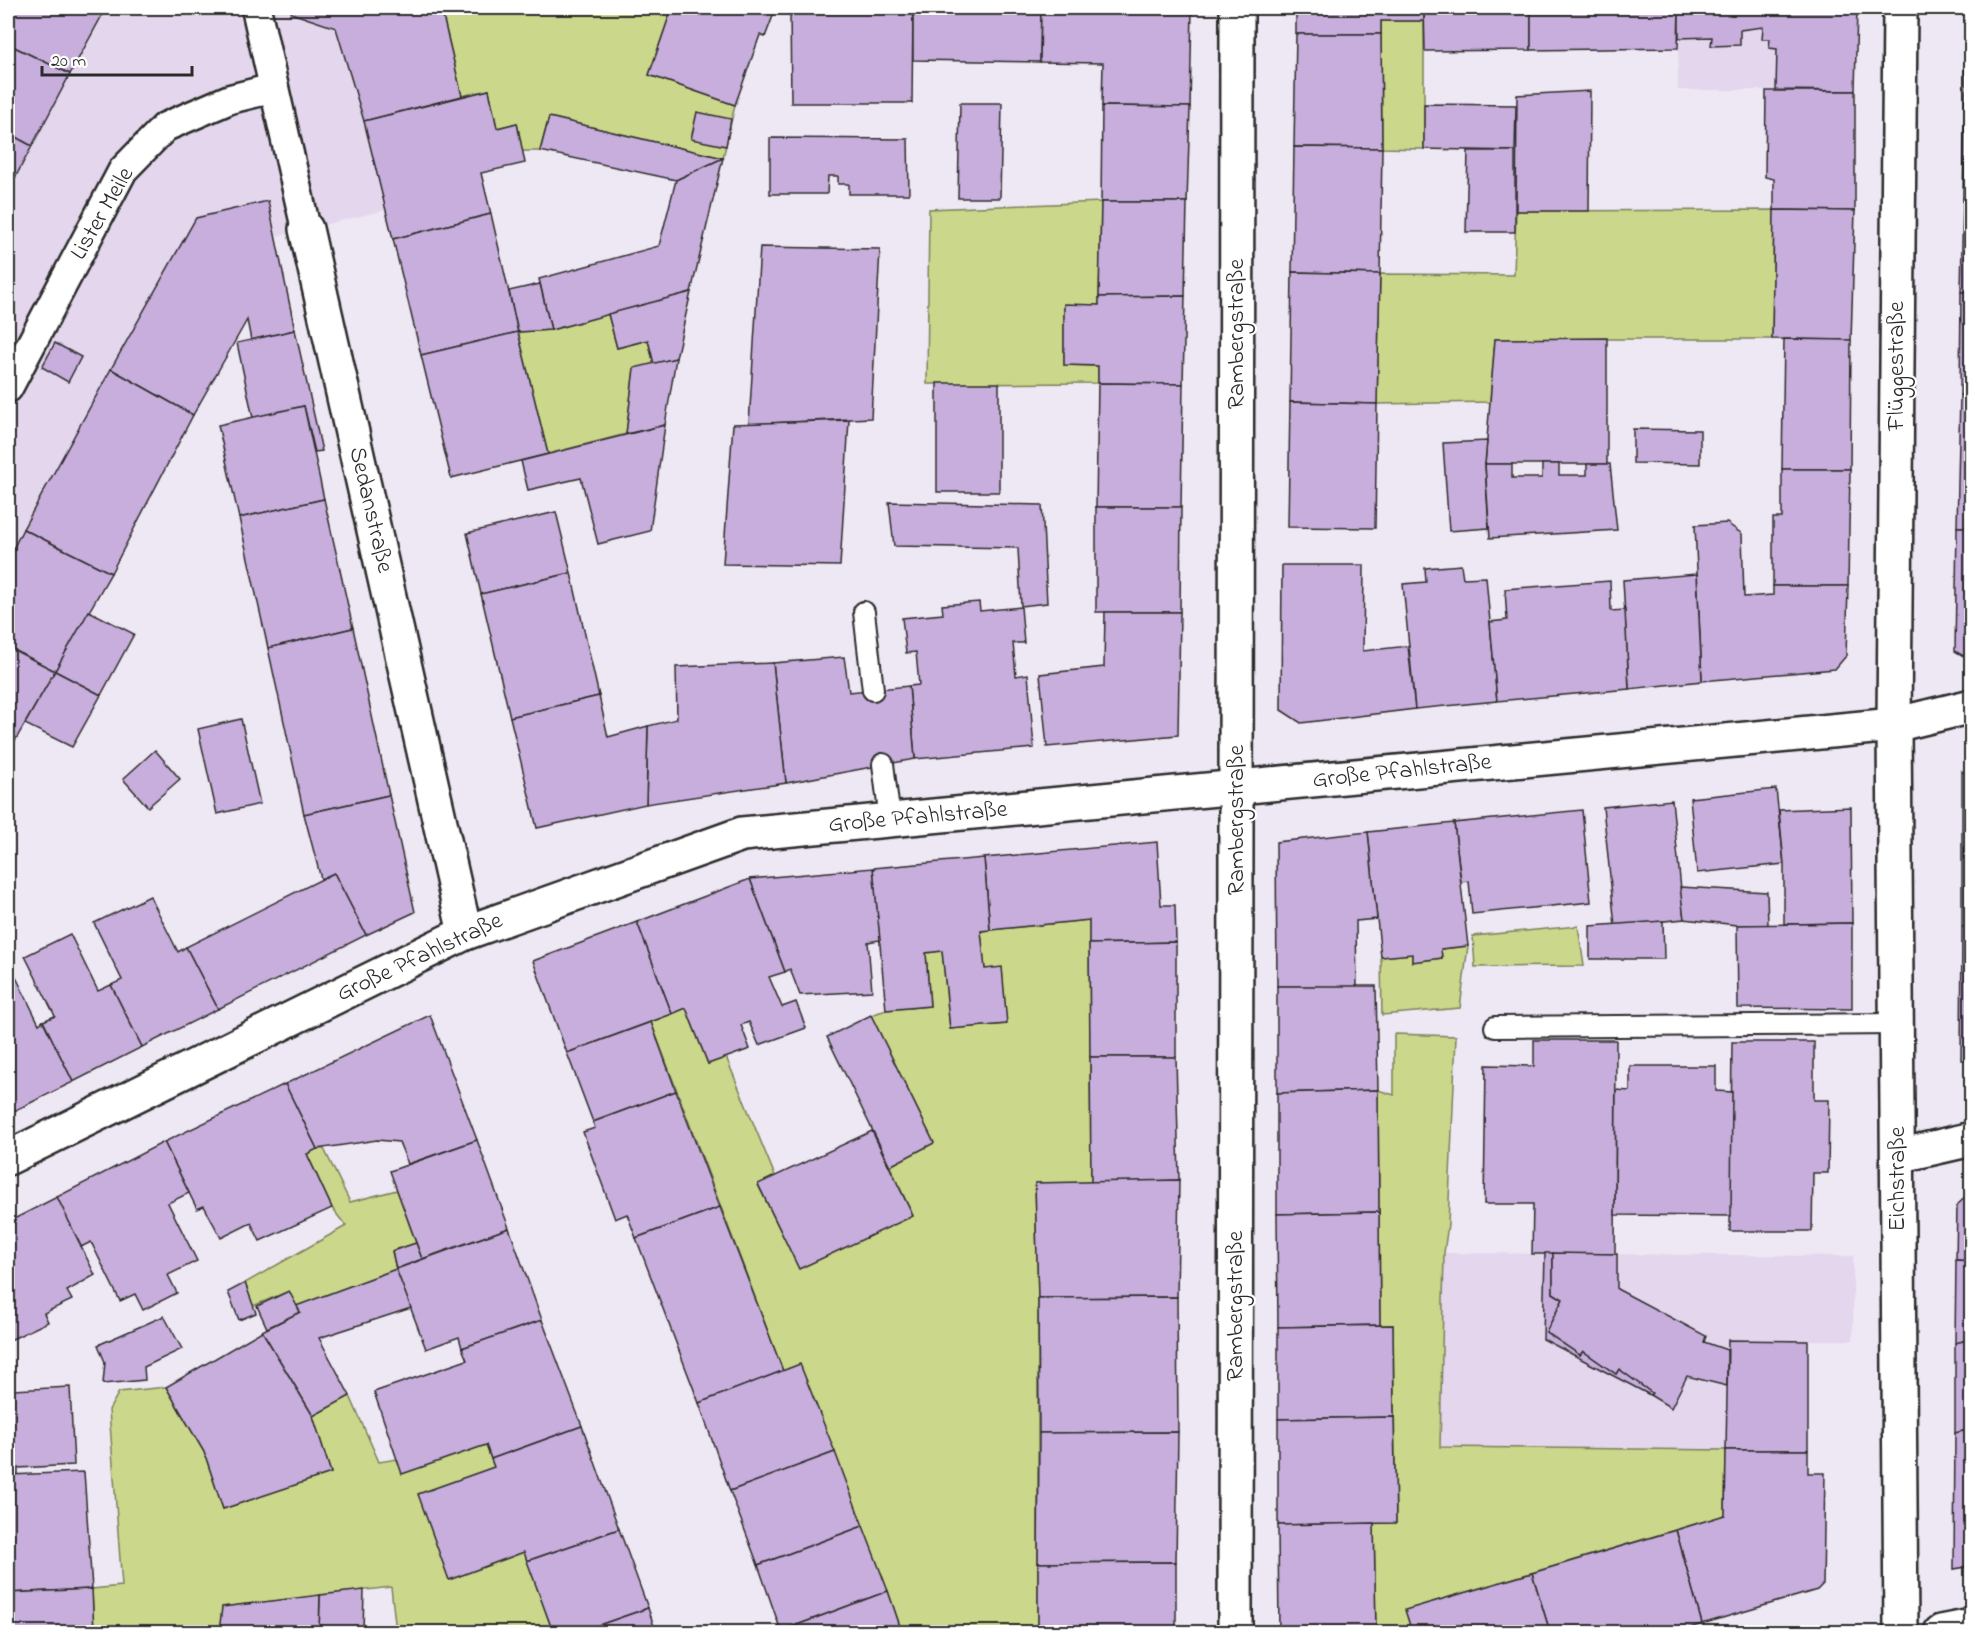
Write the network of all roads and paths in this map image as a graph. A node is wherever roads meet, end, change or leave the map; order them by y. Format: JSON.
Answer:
{"nodes":[{"id":1,"x":256,"y":8,"type":"edge"},
{"id":2,"x":1237,"y":8,"type":"edge"},
{"id":3,"x":1900,"y":8,"type":"edge"},
{"id":4,"x":274,"y":88,"type":"junction"},
{"id":5,"x":306,"y":229,"type":"joint"},
{"id":6,"x":8,"y":388,"type":"edge"},
{"id":7,"x":864,"y":612,"type":"dead end"},
{"id":8,"x":873,"y":690,"type":"dead end"},
{"id":9,"x":1971,"y":706,"type":"edge"},
{"id":10,"x":1894,"y":724,"type":"junction"},
{"id":11,"x":883,"y":764,"type":"dead end"},
{"id":12,"x":1238,"y":788,"type":"junction"},
{"id":13,"x":890,"y":820,"type":"junction"},
{"id":14,"x":465,"y":933,"type":"junction"},
{"id":15,"x":1897,"y":1024,"type":"junction"},
{"id":16,"x":1496,"y":1027,"type":"dead end"},
{"id":17,"x":1971,"y":1139,"type":"edge"},
{"id":18,"x":1898,"y":1156,"type":"junction"},
{"id":19,"x":8,"y":1158,"type":"edge"},
{"id":20,"x":1971,"y":1626,"type":"edge"},
{"id":21,"x":1235,"y":1632,"type":"edge"},
{"id":22,"x":1901,"y":1632,"type":"edge"},
{"id":23,"x":1941,"y":1632,"type":"edge"}],
"edges":[{"from":1,"to":4,"type":"street"},
{"from":2,"to":12,"type":"street","name":"Rambergstraße"},
{"from":3,"to":10,"type":"street","name":"Flüggestraße"},
{"from":4,"to":5,"type":"street","name":"Sedanstraße"},
{"from":4,"to":6,"type":"street","name":"Lister Meile"},
{"from":5,"to":14,"type":"street","name":"Sedanstraße"},
{"from":7,"to":8,"type":"lane"},
{"from":9,"to":10,"type":"street","name":"Große Pfahlstraße"},
{"from":10,"to":12,"type":"street","name":"Große Pfahlstraße"},
{"from":10,"to":15,"type":"street","name":"Eichstraße"},
{"from":11,"to":13,"type":"lane"},
{"from":12,"to":13,"type":"street","name":"Große Pfahlstraße"},
{"from":12,"to":21,"type":"street","name":"Rambergstraße"},
{"from":13,"to":14,"type":"street","name":"Große Pfahlstraße"},
{"from":14,"to":19,"type":"street","name":"Große Pfahlstraße"},
{"from":15,"to":16,"type":"lane"},
{"from":15,"to":18,"type":"street","name":"Eichstraße"},
{"from":17,"to":18,"type":"street"},
{"from":18,"to":22,"type":"street","name":"Eichstraße"},
{"from":20,"to":23,"type":"street"}]}
